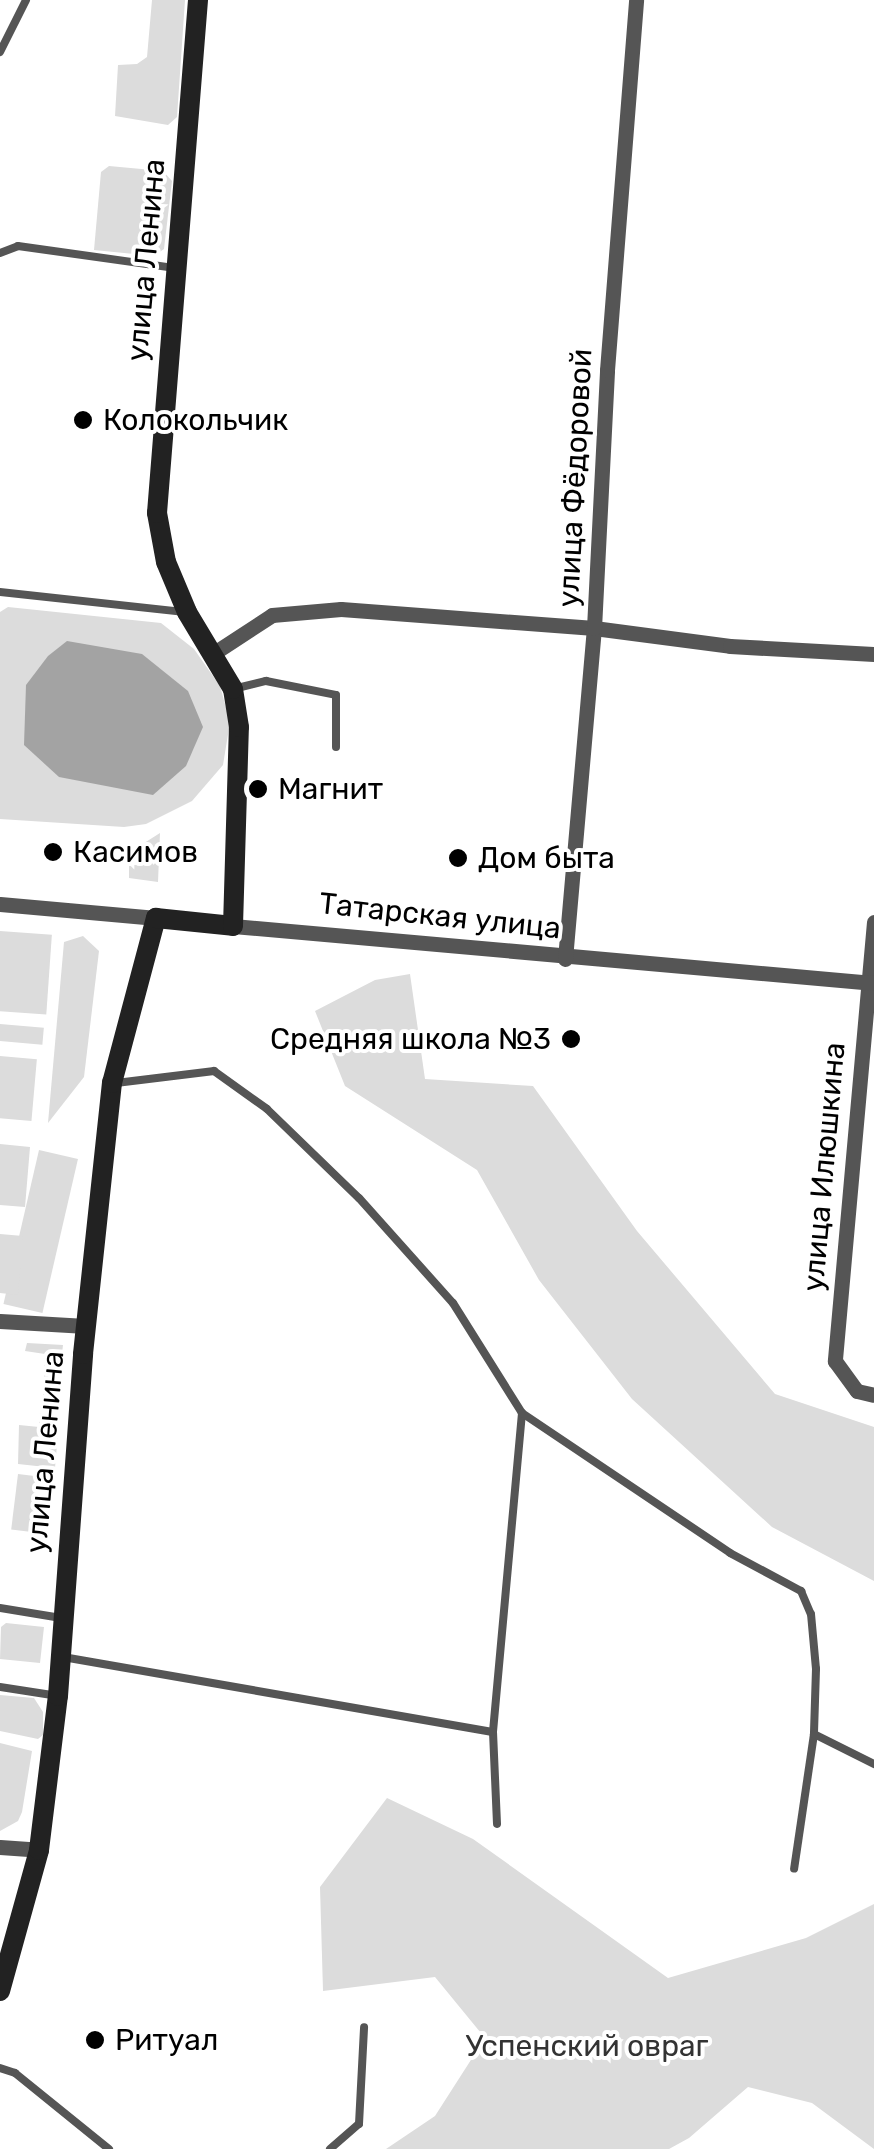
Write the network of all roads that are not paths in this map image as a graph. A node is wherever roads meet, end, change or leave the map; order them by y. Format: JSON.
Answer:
{"nodes":[{"id":1,"x":26,"y":0,"type":"edge"},
{"id":2,"x":198,"y":0,"type":"edge"},
{"id":3,"x":636,"y":0,"type":"edge"},
{"id":4,"x":0,"y":52,"type":"edge"},
{"id":5,"x":0,"y":254,"type":"edge"},
{"id":6,"x":175,"y":268,"type":"junction"},
{"id":7,"x":0,"y":592,"type":"edge"},
{"id":8,"x":187,"y":612,"type":"junction"},
{"id":9,"x":594,"y":628,"type":"junction"},
{"id":10,"x":214,"y":653,"type":"junction"},
{"id":11,"x":874,"y":654,"type":"edge"},
{"id":12,"x":234,"y":689,"type":"junction"},
{"id":13,"x":336,"y":747,"type":"dead end"},
{"id":14,"x":0,"y":904,"type":"edge"},
{"id":15,"x":156,"y":918,"type":"junction"},
{"id":16,"x":874,"y":922,"type":"edge"},
{"id":17,"x":233,"y":926,"type":"junction"},
{"id":18,"x":565,"y":959,"type":"junction"},
{"id":19,"x":871,"y":982,"type":"edge"},
{"id":20,"x":112,"y":1083,"type":"junction"},
{"id":21,"x":0,"y":1321,"type":"edge"},
{"id":22,"x":86,"y":1326,"type":"junction"},
{"id":23,"x":874,"y":1395,"type":"edge"},
{"id":24,"x":522,"y":1413,"type":"junction"},
{"id":25,"x":0,"y":1608,"type":"edge"},
{"id":26,"x":61,"y":1618,"type":"junction"},
{"id":27,"x":58,"y":1656,"type":"junction"},
{"id":28,"x":0,"y":1687,"type":"edge"},
{"id":29,"x":58,"y":1696,"type":"junction"},
{"id":30,"x":493,"y":1732,"type":"junction"},
{"id":31,"x":814,"y":1734,"type":"junction"},
{"id":32,"x":874,"y":1764,"type":"edge"},
{"id":33,"x":497,"y":1824,"type":"dead end"},
{"id":34,"x":0,"y":1847,"type":"edge"},
{"id":35,"x":39,"y":1850,"type":"junction"},
{"id":36,"x":794,"y":1870,"type":"dead end"},
{"id":37,"x":0,"y":1992,"type":"edge"},
{"id":38,"x":364,"y":2027,"type":"dead end"},
{"id":39,"x":0,"y":2068,"type":"edge"},
{"id":40,"x":109,"y":2149,"type":"edge"},
{"id":41,"x":330,"y":2149,"type":"edge"}],
"edges":[{"from":1,"to":4,"type":"lane"},
{"from":2,"to":6,"type":"street","name":"улица Ленина"},
{"from":3,"to":9,"type":"street","name":"улица Фёдоровой"},
{"from":5,"to":6,"type":"lane"},
{"from":6,"to":8,"type":"street","name":"улица Ленина"},
{"from":7,"to":8,"type":"lane"},
{"from":8,"to":10,"type":"street","name":"улица Ленина"},
{"from":9,"to":10,"type":"street"},
{"from":9,"to":11,"type":"street"},
{"from":9,"to":18,"type":"street","name":"улица Фёдоровой"},
{"from":10,"to":12,"type":"street","name":"улица Ленина"},
{"from":12,"to":13,"type":"lane"},
{"from":12,"to":17,"type":"street","name":"улица Ленина"},
{"from":14,"to":15,"type":"street","name":"Татарская улица"},
{"from":15,"to":17,"type":"street","name":"Татарская улица"},
{"from":15,"to":20,"type":"street","name":"улица Ленина"},
{"from":16,"to":19,"type":"street","name":"улица Илюшкина"},
{"from":17,"to":18,"type":"street","name":"Татарская улица"},
{"from":18,"to":19,"type":"street","name":"Татарская улица"},
{"from":19,"to":23,"type":"street","name":"улица Илюшкина"},
{"from":20,"to":22,"type":"street","name":"улица Ленина"},
{"from":20,"to":24,"type":"lane"},
{"from":21,"to":22,"type":"street"},
{"from":22,"to":26,"type":"street","name":"улица Ленина"},
{"from":24,"to":30,"type":"lane"},
{"from":24,"to":31,"type":"lane"},
{"from":25,"to":26,"type":"lane"},
{"from":26,"to":27,"type":"street","name":"улица Ленина"},
{"from":27,"to":29,"type":"street","name":"улица Ленина"},
{"from":27,"to":30,"type":"lane"},
{"from":28,"to":29,"type":"lane"},
{"from":29,"to":35,"type":"street","name":"улица Ленина"},
{"from":30,"to":33,"type":"lane"},
{"from":31,"to":32,"type":"lane"},
{"from":31,"to":36,"type":"lane"},
{"from":34,"to":35,"type":"street"},
{"from":35,"to":37,"type":"street","name":"улица Ленина"},
{"from":38,"to":41,"type":"lane"},
{"from":39,"to":40,"type":"lane"}]}
